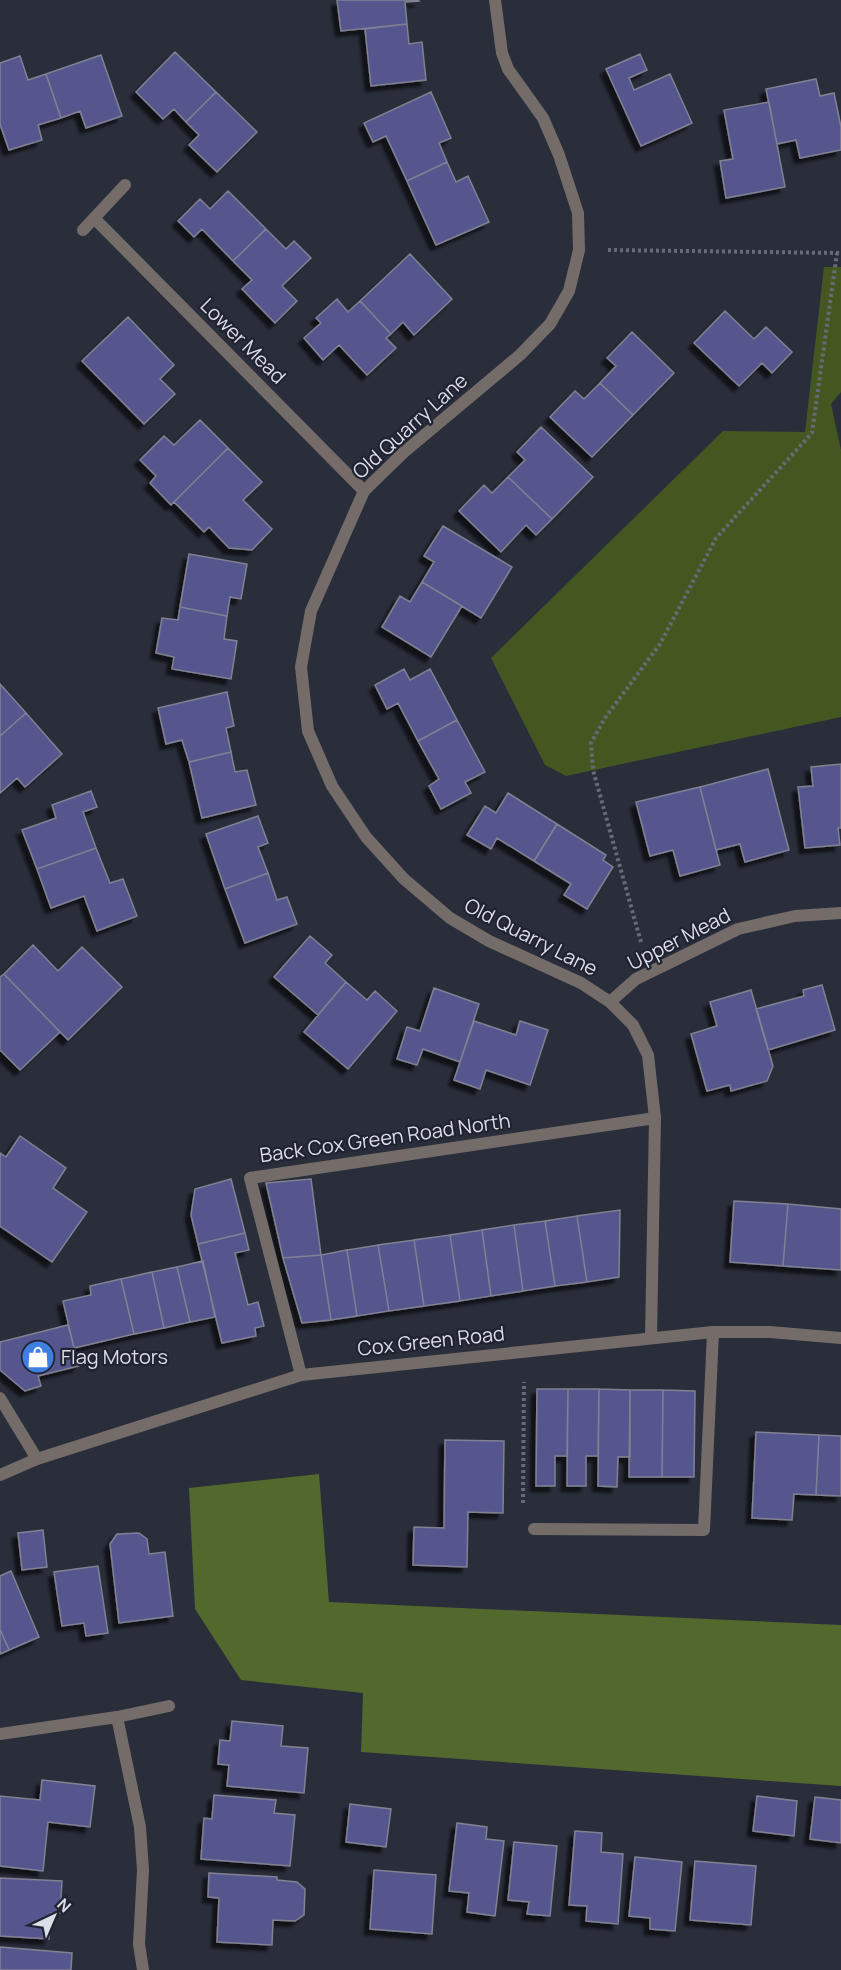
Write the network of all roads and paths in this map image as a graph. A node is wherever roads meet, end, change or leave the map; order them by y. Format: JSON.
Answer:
{"nodes":[{"id":1,"x":495,"y":0,"type":"edge"},
{"id":2,"x":125,"y":185,"type":"dead end"},
{"id":3,"x":94,"y":218,"type":"junction"},
{"id":4,"x":83,"y":230,"type":"dead end"},
{"id":5,"x":579,"y":250,"type":"junction"},
{"id":6,"x":839,"y":253,"type":"edge"},
{"id":7,"x":364,"y":491,"type":"junction"},
{"id":8,"x":841,"y":913,"type":"edge"},
{"id":9,"x":650,"y":972,"type":"junction"},
{"id":10,"x":610,"y":1002,"type":"junction"},
{"id":11,"x":655,"y":1118,"type":"junction"},
{"id":12,"x":713,"y":1332,"type":"junction"},
{"id":13,"x":651,"y":1338,"type":"junction"},
{"id":14,"x":841,"y":1338,"type":"edge"},
{"id":15,"x":524,"y":1351,"type":"junction"},
{"id":16,"x":301,"y":1375,"type":"junction"},
{"id":17,"x":0,"y":1398,"type":"edge"},
{"id":18,"x":37,"y":1459,"type":"junction"},
{"id":19,"x":0,"y":1475,"type":"edge"},
{"id":20,"x":534,"y":1529,"type":"joint"},
{"id":21,"x":169,"y":1706,"type":"dead end"},
{"id":22,"x":117,"y":1717,"type":"junction"},
{"id":23,"x":0,"y":1734,"type":"edge"},
{"id":24,"x":143,"y":1970,"type":"edge"}],
"edges":[{"from":1,"to":5,"type":"street","name":"Old Quarry Lane"},
{"from":2,"to":3,"type":"street"},
{"from":3,"to":4,"type":"street"},
{"from":3,"to":7,"type":"street","name":"Lower Mead"},
{"from":5,"to":6,"type":"path"},
{"from":5,"to":7,"type":"street","name":"Old Quarry Lane"},
{"from":6,"to":9,"type":"path"},
{"from":7,"to":10,"type":"street","name":"Old Quarry Lane"},
{"from":8,"to":9,"type":"street","name":"Upper Mead"},
{"from":9,"to":10,"type":"street","name":"Upper Mead"},
{"from":10,"to":11,"type":"street","name":"Old Quarry Lane"},
{"from":11,"to":13,"type":"street","name":"Old Quarry Lane"},
{"from":11,"to":16,"type":"street","name":"Back Cox Green Road North"},
{"from":12,"to":13,"type":"street","name":"Cox Green Road"},
{"from":12,"to":14,"type":"street","name":"Cox Green Road"},
{"from":12,"to":20,"type":"street"},
{"from":13,"to":15,"type":"street","name":"Cox Green Road"},
{"from":15,"to":16,"type":"street","name":"Cox Green Road"},
{"from":15,"to":20,"type":"path"},
{"from":16,"to":18,"type":"street","name":"Cox Green Road"},
{"from":17,"to":18,"type":"street"},
{"from":18,"to":19,"type":"street","name":"Cox Green Road"},
{"from":21,"to":22,"type":"street"},
{"from":22,"to":23,"type":"street"},
{"from":22,"to":24,"type":"street"}]}
